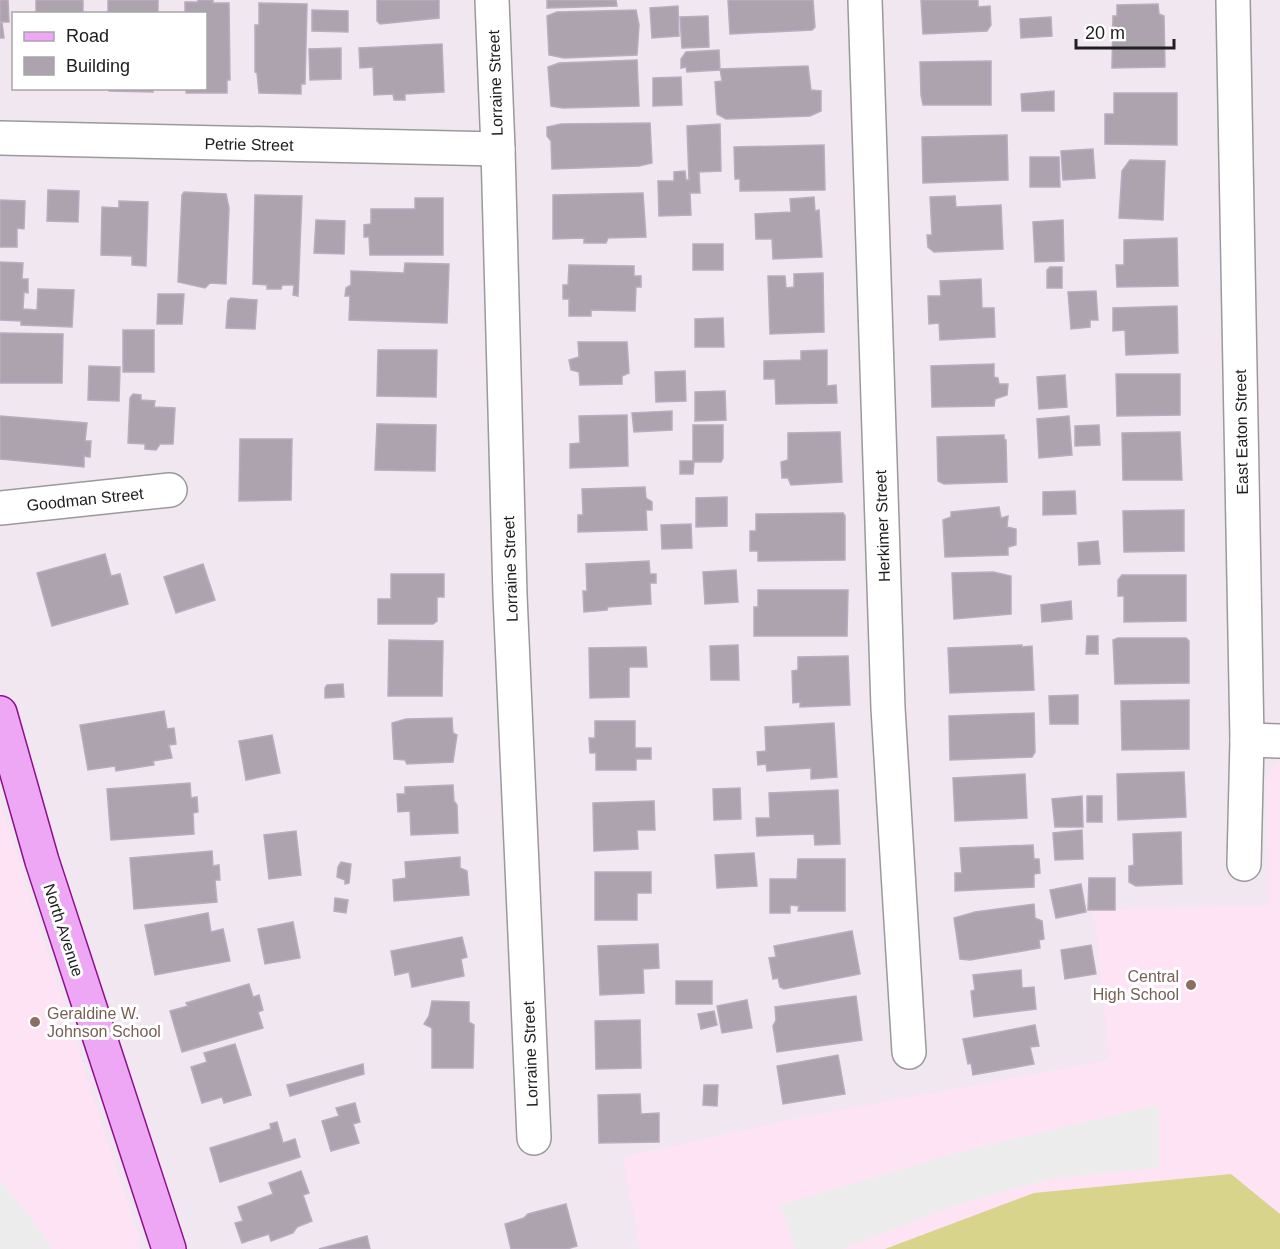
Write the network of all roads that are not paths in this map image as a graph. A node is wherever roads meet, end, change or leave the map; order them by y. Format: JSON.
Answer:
{"nodes":[{"id":1,"x":492,"y":0,"type":"edge"},
{"id":2,"x":865,"y":0,"type":"edge"},
{"id":3,"x":1233,"y":0,"type":"edge"},
{"id":4,"x":0,"y":138,"type":"edge"},
{"id":5,"x":498,"y":149,"type":"junction"},
{"id":6,"x":170,"y":490,"type":"dead end"},
{"id":7,"x":0,"y":508,"type":"edge"},
{"id":8,"x":0,"y":713,"type":"edge"},
{"id":9,"x":1246,"y":740,"type":"junction"},
{"id":10,"x":1280,"y":741,"type":"edge"},
{"id":11,"x":1244,"y":864,"type":"dead end"},
{"id":12,"x":909,"y":1052,"type":"dead end"},
{"id":13,"x":534,"y":1138,"type":"dead end"},
{"id":14,"x":169,"y":1249,"type":"edge"}],
"edges":[{"from":1,"to":5,"type":"street","name":"Lorraine Street"},
{"from":2,"to":12,"type":"street","name":"Herkimer Street"},
{"from":3,"to":9,"type":"street","name":"East Eaton Street"},
{"from":4,"to":5,"type":"street","name":"Petrie Street"},
{"from":5,"to":13,"type":"street","name":"Lorraine Street"},
{"from":6,"to":7,"type":"street","name":"Goodman Street"},
{"from":8,"to":14,"type":"main road","name":"North Avenue"},
{"from":9,"to":10,"type":"street"},
{"from":9,"to":11,"type":"street","name":"East Eaton Street"}]}
